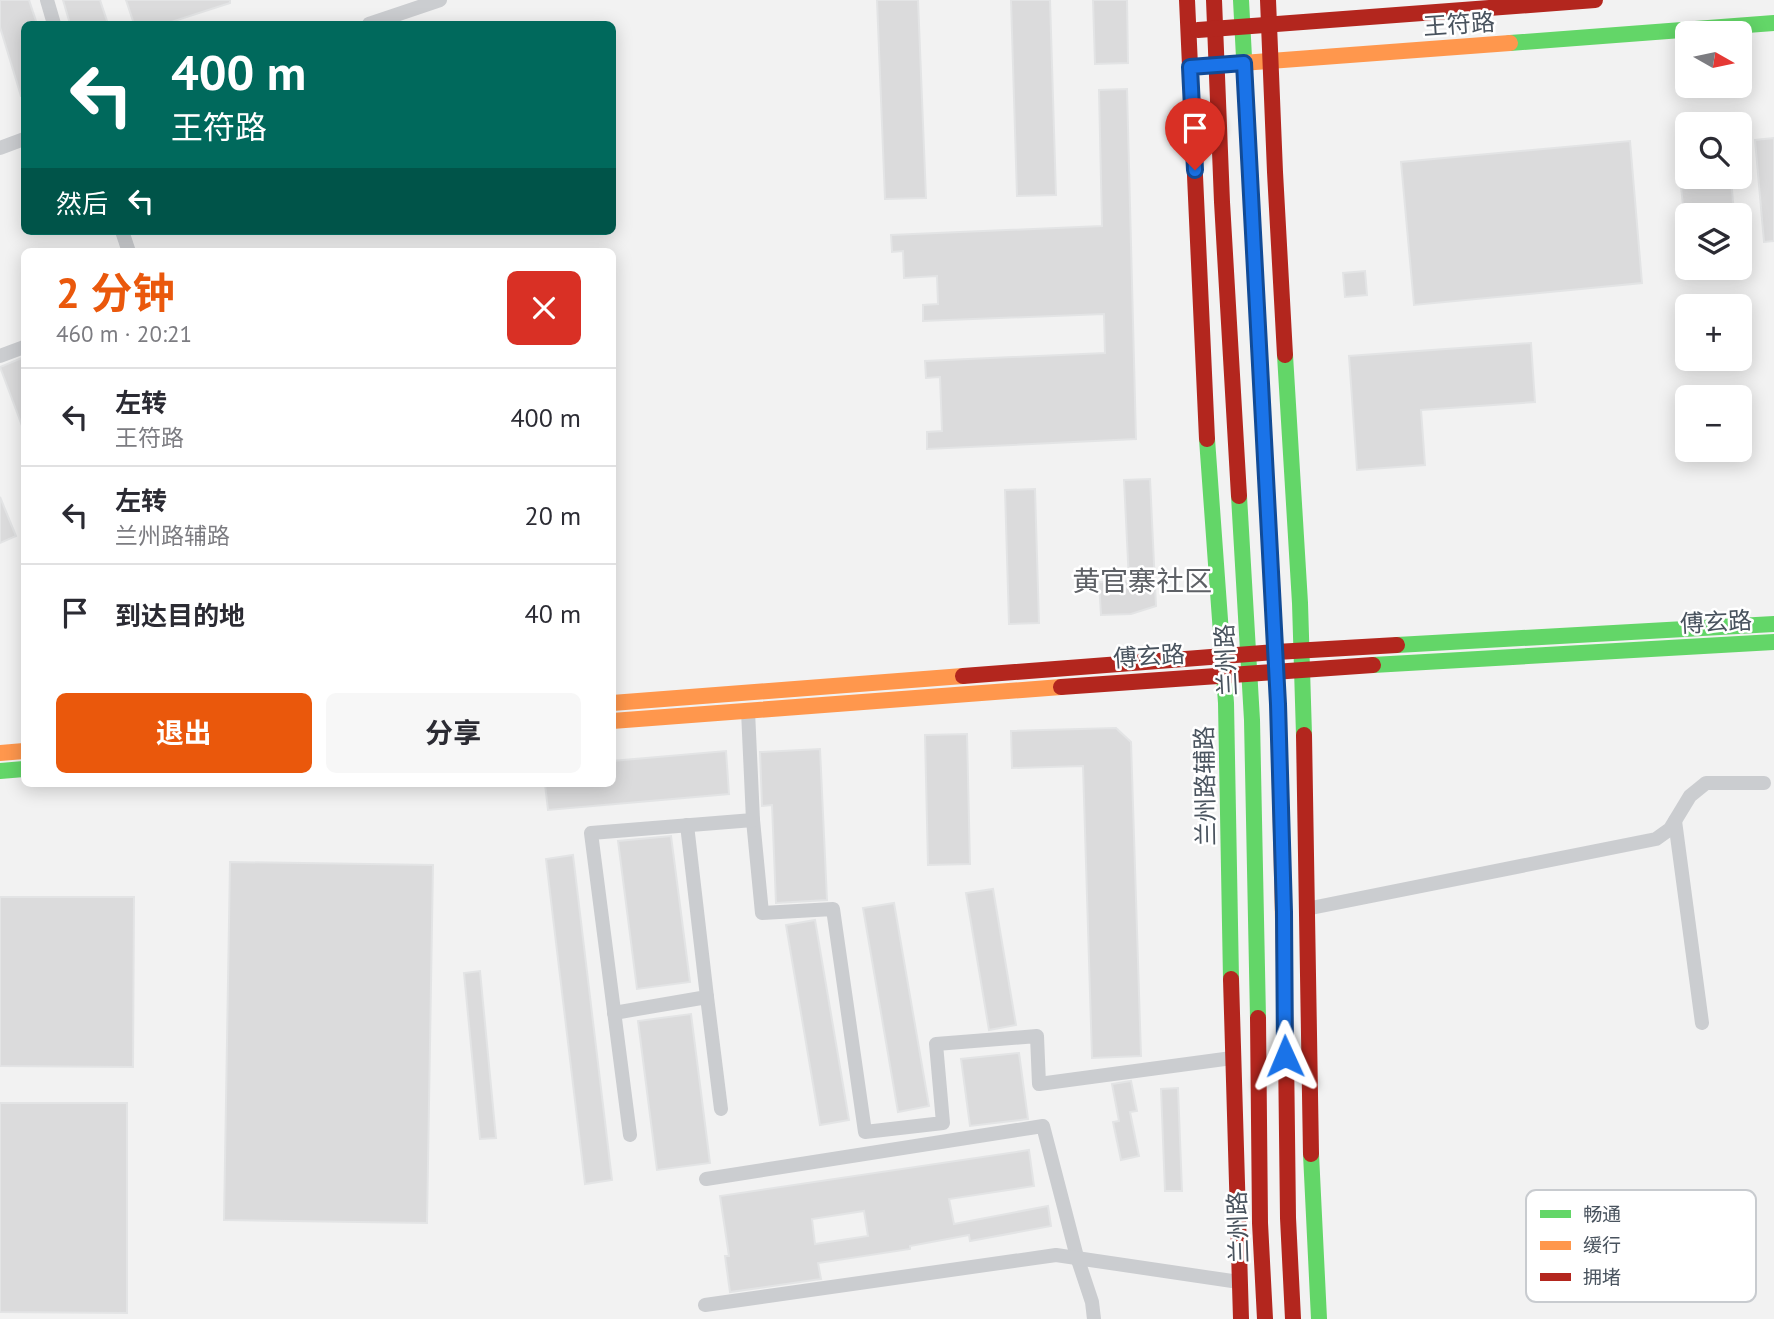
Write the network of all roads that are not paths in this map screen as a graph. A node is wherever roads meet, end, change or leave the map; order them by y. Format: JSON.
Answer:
{"nodes":[{"id":1,"x":47,"y":0,"type":"edge"},
{"id":2,"x":440,"y":0,"type":"edge"},
{"id":3,"x":1187,"y":0,"type":"edge"},
{"id":4,"x":1214,"y":0,"type":"edge"},
{"id":5,"x":1241,"y":0,"type":"edge"},
{"id":6,"x":1268,"y":0,"type":"edge"},
{"id":7,"x":1595,"y":0,"type":"edge"},
{"id":8,"x":53,"y":21,"type":"edge"},
{"id":9,"x":378,"y":21,"type":"edge"},
{"id":10,"x":1774,"y":23,"type":"edge"},
{"id":11,"x":1268,"y":25,"type":"junction"},
{"id":12,"x":1242,"y":26,"type":"junction"},
{"id":13,"x":1215,"y":29,"type":"junction"},
{"id":14,"x":1188,"y":31,"type":"junction"},
{"id":15,"x":1269,"y":61,"type":"junction"},
{"id":16,"x":1244,"y":63,"type":"junction"},
{"id":17,"x":1216,"y":65,"type":"junction"},
{"id":18,"x":1190,"y":67,"type":"junction"},
{"id":19,"x":21,"y":140,"type":"edge"},
{"id":20,"x":0,"y":148,"type":"edge"},
{"id":21,"x":21,"y":348,"type":"edge"},
{"id":22,"x":0,"y":356,"type":"edge"},
{"id":23,"x":1774,"y":624,"type":"edge"},
{"id":24,"x":1774,"y":642,"type":"edge"},
{"id":25,"x":1301,"y":651,"type":"junction"},
{"id":26,"x":1276,"y":652,"type":"junction"},
{"id":27,"x":1248,"y":654,"type":"junction"},
{"id":28,"x":1223,"y":656,"type":"junction"},
{"id":29,"x":1302,"y":668,"type":"junction"},
{"id":30,"x":1277,"y":670,"type":"junction"},
{"id":31,"x":1249,"y":672,"type":"junction"},
{"id":32,"x":1224,"y":674,"type":"junction"},
{"id":33,"x":616,"y":703,"type":"edge"},
{"id":34,"x":748,"y":710,"type":"junction"},
{"id":35,"x":616,"y":722,"type":"edge"},
{"id":36,"x":21,"y":751,"type":"edge"},
{"id":37,"x":0,"y":753,"type":"edge"},
{"id":38,"x":21,"y":769,"type":"edge"},
{"id":39,"x":0,"y":771,"type":"edge"},
{"id":40,"x":1764,"y":783,"type":"dead end"},
{"id":41,"x":752,"y":820,"type":"junction"},
{"id":42,"x":1675,"y":821,"type":"junction"},
{"id":43,"x":687,"y":825,"type":"junction"},
{"id":44,"x":1306,"y":909,"type":"junction"},
{"id":45,"x":707,"y":998,"type":"junction"},
{"id":46,"x":614,"y":1013,"type":"junction"},
{"id":47,"x":1702,"y":1023,"type":"dead end"},
{"id":48,"x":1232,"y":1058,"type":"junction"},
{"id":49,"x":721,"y":1109,"type":"dead end"},
{"id":50,"x":630,"y":1135,"type":"dead end"},
{"id":51,"x":706,"y":1179,"type":"dead end"},
{"id":52,"x":1077,"y":1257,"type":"junction"},
{"id":53,"x":1238,"y":1282,"type":"junction"},
{"id":54,"x":705,"y":1305,"type":"dead end"},
{"id":55,"x":1094,"y":1319,"type":"edge"},
{"id":56,"x":1241,"y":1319,"type":"edge"},
{"id":57,"x":1265,"y":1319,"type":"edge"},
{"id":58,"x":1293,"y":1319,"type":"edge"},
{"id":59,"x":1319,"y":1319,"type":"edge"}],
"edges":[{"from":1,"to":8,"type":"street"},
{"from":2,"to":9,"type":"street"},
{"from":3,"to":14,"type":"street","name":"兰州路辅路"},
{"from":4,"to":13,"type":"street","name":"兰州路"},
{"from":5,"to":12,"type":"street","name":"兰州路"},
{"from":6,"to":11,"type":"street"},
{"from":7,"to":11,"type":"street","name":"王符路"},
{"from":10,"to":15,"type":"street","name":"王符路"},
{"from":11,"to":12,"type":"street","name":"王符路"},
{"from":11,"to":15,"type":"street"},
{"from":12,"to":13,"type":"street","name":"王符路"},
{"from":12,"to":16,"type":"street","name":"兰州路"},
{"from":13,"to":14,"type":"street","name":"王符路"},
{"from":13,"to":17,"type":"street","name":"兰州路"},
{"from":14,"to":18,"type":"street","name":"兰州路辅路"},
{"from":15,"to":16,"type":"street","name":"王符路"},
{"from":15,"to":25,"type":"street"},
{"from":16,"to":17,"type":"street","name":"王符路"},
{"from":16,"to":26,"type":"street","name":"兰州路"},
{"from":17,"to":18,"type":"street","name":"王符路"},
{"from":17,"to":27,"type":"street","name":"兰州路"},
{"from":18,"to":28,"type":"street","name":"兰州路辅路"},
{"from":19,"to":20,"type":"street"},
{"from":21,"to":22,"type":"street"},
{"from":23,"to":25,"type":"street","name":"傅玄路"},
{"from":24,"to":29,"type":"street","name":"傅玄路"},
{"from":25,"to":26,"type":"street","name":"傅玄路"},
{"from":25,"to":29,"type":"street"},
{"from":26,"to":27,"type":"street","name":"傅玄路"},
{"from":26,"to":30,"type":"street","name":"兰州路"},
{"from":27,"to":28,"type":"street","name":"傅玄路"},
{"from":27,"to":31,"type":"street","name":"兰州路"},
{"from":28,"to":32,"type":"street","name":"兰州路辅路"},
{"from":28,"to":33,"type":"street","name":"傅玄路"},
{"from":29,"to":30,"type":"street","name":"傅玄路"},
{"from":29,"to":44,"type":"street"},
{"from":30,"to":31,"type":"street","name":"傅玄路"},
{"from":30,"to":58,"type":"street","name":"兰州路"},
{"from":31,"to":32,"type":"street","name":"傅玄路"},
{"from":31,"to":57,"type":"street","name":"兰州路"},
{"from":32,"to":34,"type":"street","name":"傅玄路"},
{"from":32,"to":48,"type":"street","name":"兰州路辅路"},
{"from":34,"to":35,"type":"street","name":"傅玄路"},
{"from":34,"to":41,"type":"street"},
{"from":36,"to":37,"type":"street"},
{"from":38,"to":39,"type":"street"},
{"from":40,"to":42,"type":"street"},
{"from":41,"to":43,"type":"street"},
{"from":41,"to":48,"type":"street"},
{"from":42,"to":44,"type":"street"},
{"from":42,"to":47,"type":"street"},
{"from":43,"to":45,"type":"street"},
{"from":43,"to":46,"type":"street"},
{"from":44,"to":59,"type":"street"},
{"from":45,"to":46,"type":"street"},
{"from":45,"to":49,"type":"street"},
{"from":46,"to":50,"type":"street"},
{"from":48,"to":53,"type":"street","name":"兰州路辅路"},
{"from":51,"to":52,"type":"street"},
{"from":52,"to":53,"type":"street"},
{"from":52,"to":54,"type":"street"},
{"from":52,"to":55,"type":"street"},
{"from":53,"to":56,"type":"street","name":"兰州路辅路"}]}
